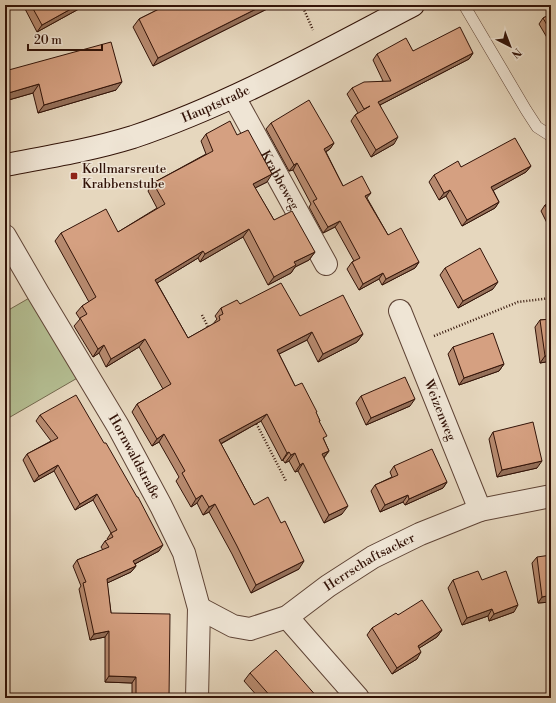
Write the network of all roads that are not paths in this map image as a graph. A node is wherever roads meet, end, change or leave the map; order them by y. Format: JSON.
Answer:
{"nodes":[{"id":1,"x":413,"y":5,"type":"edge"},
{"id":2,"x":464,"y":5,"type":"edge"},
{"id":3,"x":234,"y":97,"type":"junction"},
{"id":4,"x":551,"y":136,"type":"edge"},
{"id":5,"x":5,"y":165,"type":"edge"},
{"id":6,"x":5,"y":236,"type":"edge"},
{"id":7,"x":326,"y":264,"type":"dead end"},
{"id":8,"x":400,"y":311,"type":"dead end"},
{"id":9,"x":551,"y":496,"type":"edge"},
{"id":10,"x":480,"y":510,"type":"junction"},
{"id":11,"x":199,"y":608,"type":"junction"},
{"id":12,"x":287,"y":617,"type":"junction"},
{"id":13,"x":196,"y":698,"type":"edge"},
{"id":14,"x":358,"y":698,"type":"edge"}],
"edges":[{"from":1,"to":3,"type":"street","name":"Hauptstraße"},
{"from":2,"to":4,"type":"lane"},
{"from":3,"to":5,"type":"street","name":"Hauptstraße"},
{"from":3,"to":7,"type":"street","name":"Krabbeweg"},
{"from":6,"to":11,"type":"street","name":"Hornwaldstraße"},
{"from":8,"to":10,"type":"street","name":"Weizenweg"},
{"from":9,"to":10,"type":"street","name":"Herrschaftsacker"},
{"from":10,"to":12,"type":"street","name":"Herrschaftsacker"},
{"from":11,"to":12,"type":"street","name":"Herrschaftsacker"},
{"from":11,"to":13,"type":"street","name":"Hornwaldstraße"},
{"from":12,"to":14,"type":"street"}]}
